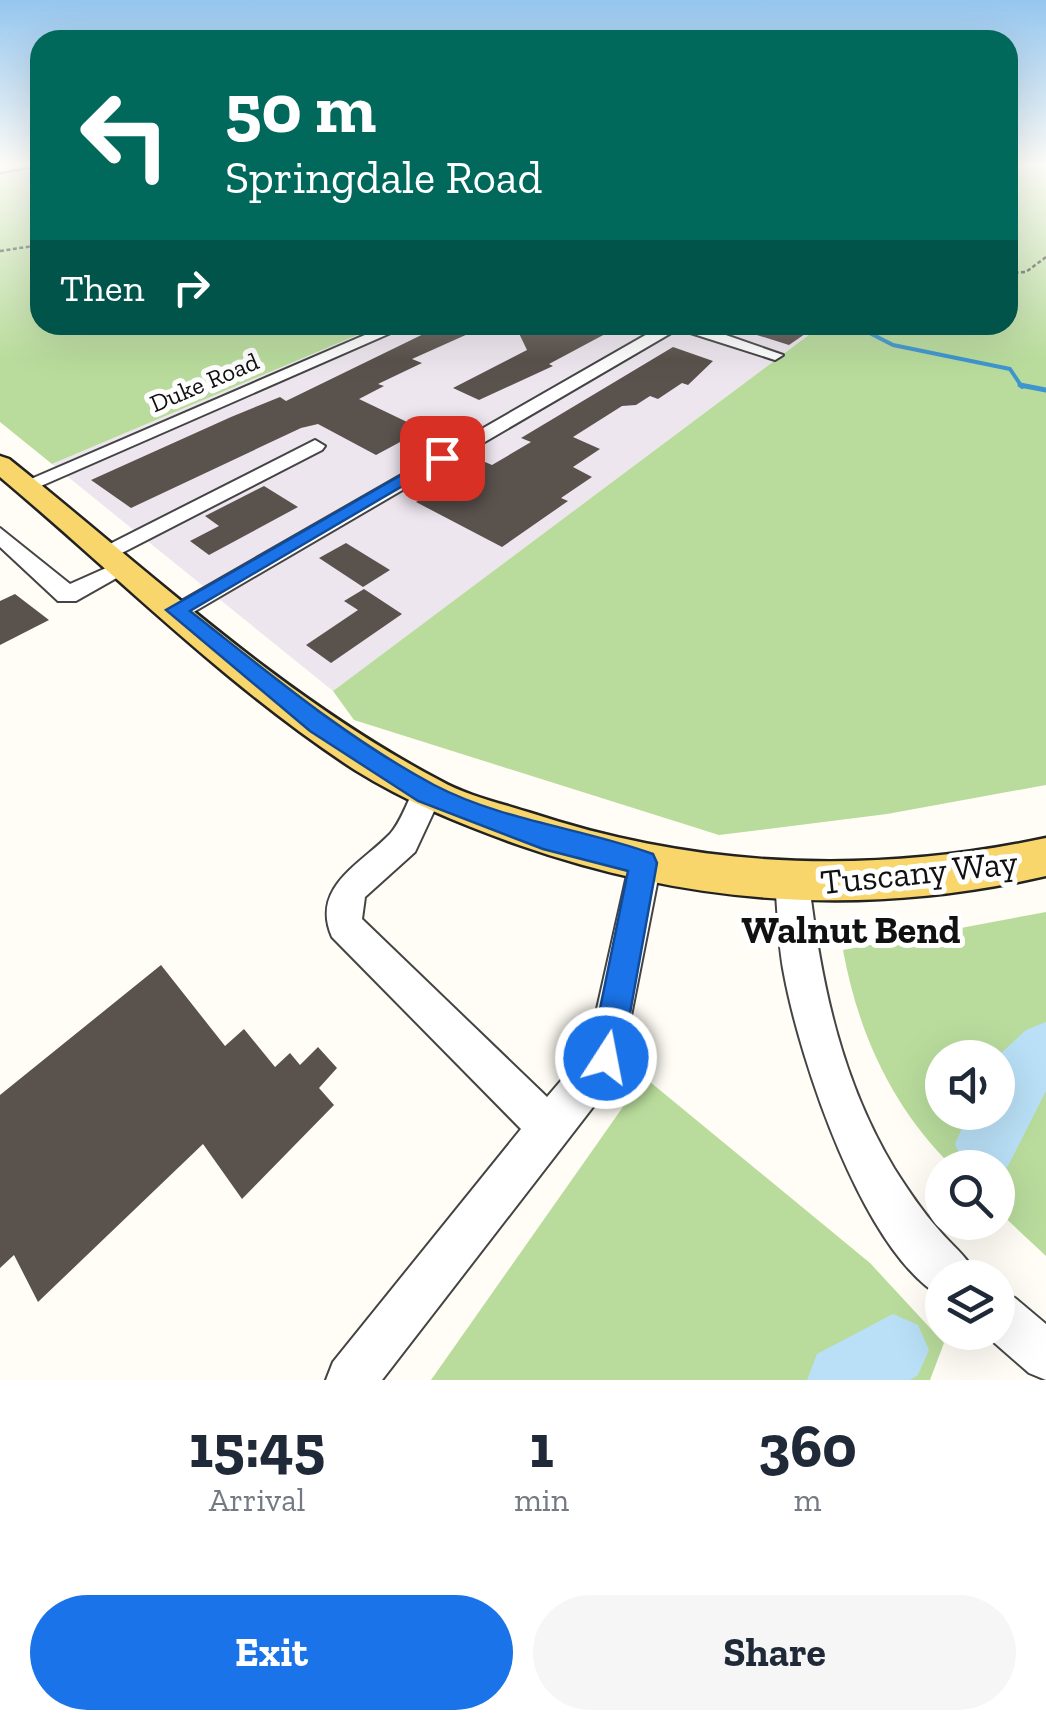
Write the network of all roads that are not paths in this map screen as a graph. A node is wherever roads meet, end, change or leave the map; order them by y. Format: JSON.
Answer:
{"nodes":[{"id":1,"x":375,"y":335,"type":"edge"},
{"id":2,"x":660,"y":335,"type":"edge"},
{"id":3,"x":711,"y":335,"type":"edge"},
{"id":4,"x":774,"y":354,"type":"dead end"},
{"id":5,"x":315,"y":446,"type":"dead end"},
{"id":6,"x":13,"y":474,"type":"edge"},
{"id":7,"x":0,"y":535,"type":"edge"},
{"id":8,"x":115,"y":560,"type":"junction"},
{"id":9,"x":176,"y":610,"type":"junction"},
{"id":10,"x":427,"y":794,"type":"junction"},
{"id":11,"x":1046,"y":857,"type":"edge"},
{"id":12,"x":644,"y":863,"type":"junction"},
{"id":13,"x":792,"y":883,"type":"junction"},
{"id":14,"x":549,"y":1127,"type":"junction"},
{"id":15,"x":934,"y":1260,"type":"edge"},
{"id":16,"x":1015,"y":1330,"type":"edge"},
{"id":17,"x":1046,"y":1356,"type":"edge"},
{"id":18,"x":351,"y":1380,"type":"edge"}],
"edges":[{"from":1,"to":6,"type":"street","name":"Duke Road"},
{"from":2,"to":9,"type":"street"},
{"from":3,"to":4,"type":"street"},
{"from":5,"to":8,"type":"street"},
{"from":6,"to":8,"type":"main road","name":"Tuscany Way"},
{"from":7,"to":8,"type":"street"},
{"from":8,"to":9,"type":"main road","name":"Tuscany Way"},
{"from":9,"to":10,"type":"main road","name":"Tuscany Way"},
{"from":10,"to":12,"type":"main road","name":"Tuscany Way"},
{"from":10,"to":14,"type":"street"},
{"from":11,"to":13,"type":"main road","name":"Tuscany Way"},
{"from":12,"to":13,"type":"main road","name":"Tuscany Way"},
{"from":12,"to":14,"type":"street"},
{"from":13,"to":15,"type":"street"},
{"from":14,"to":18,"type":"street"},
{"from":16,"to":17,"type":"street"}]}
